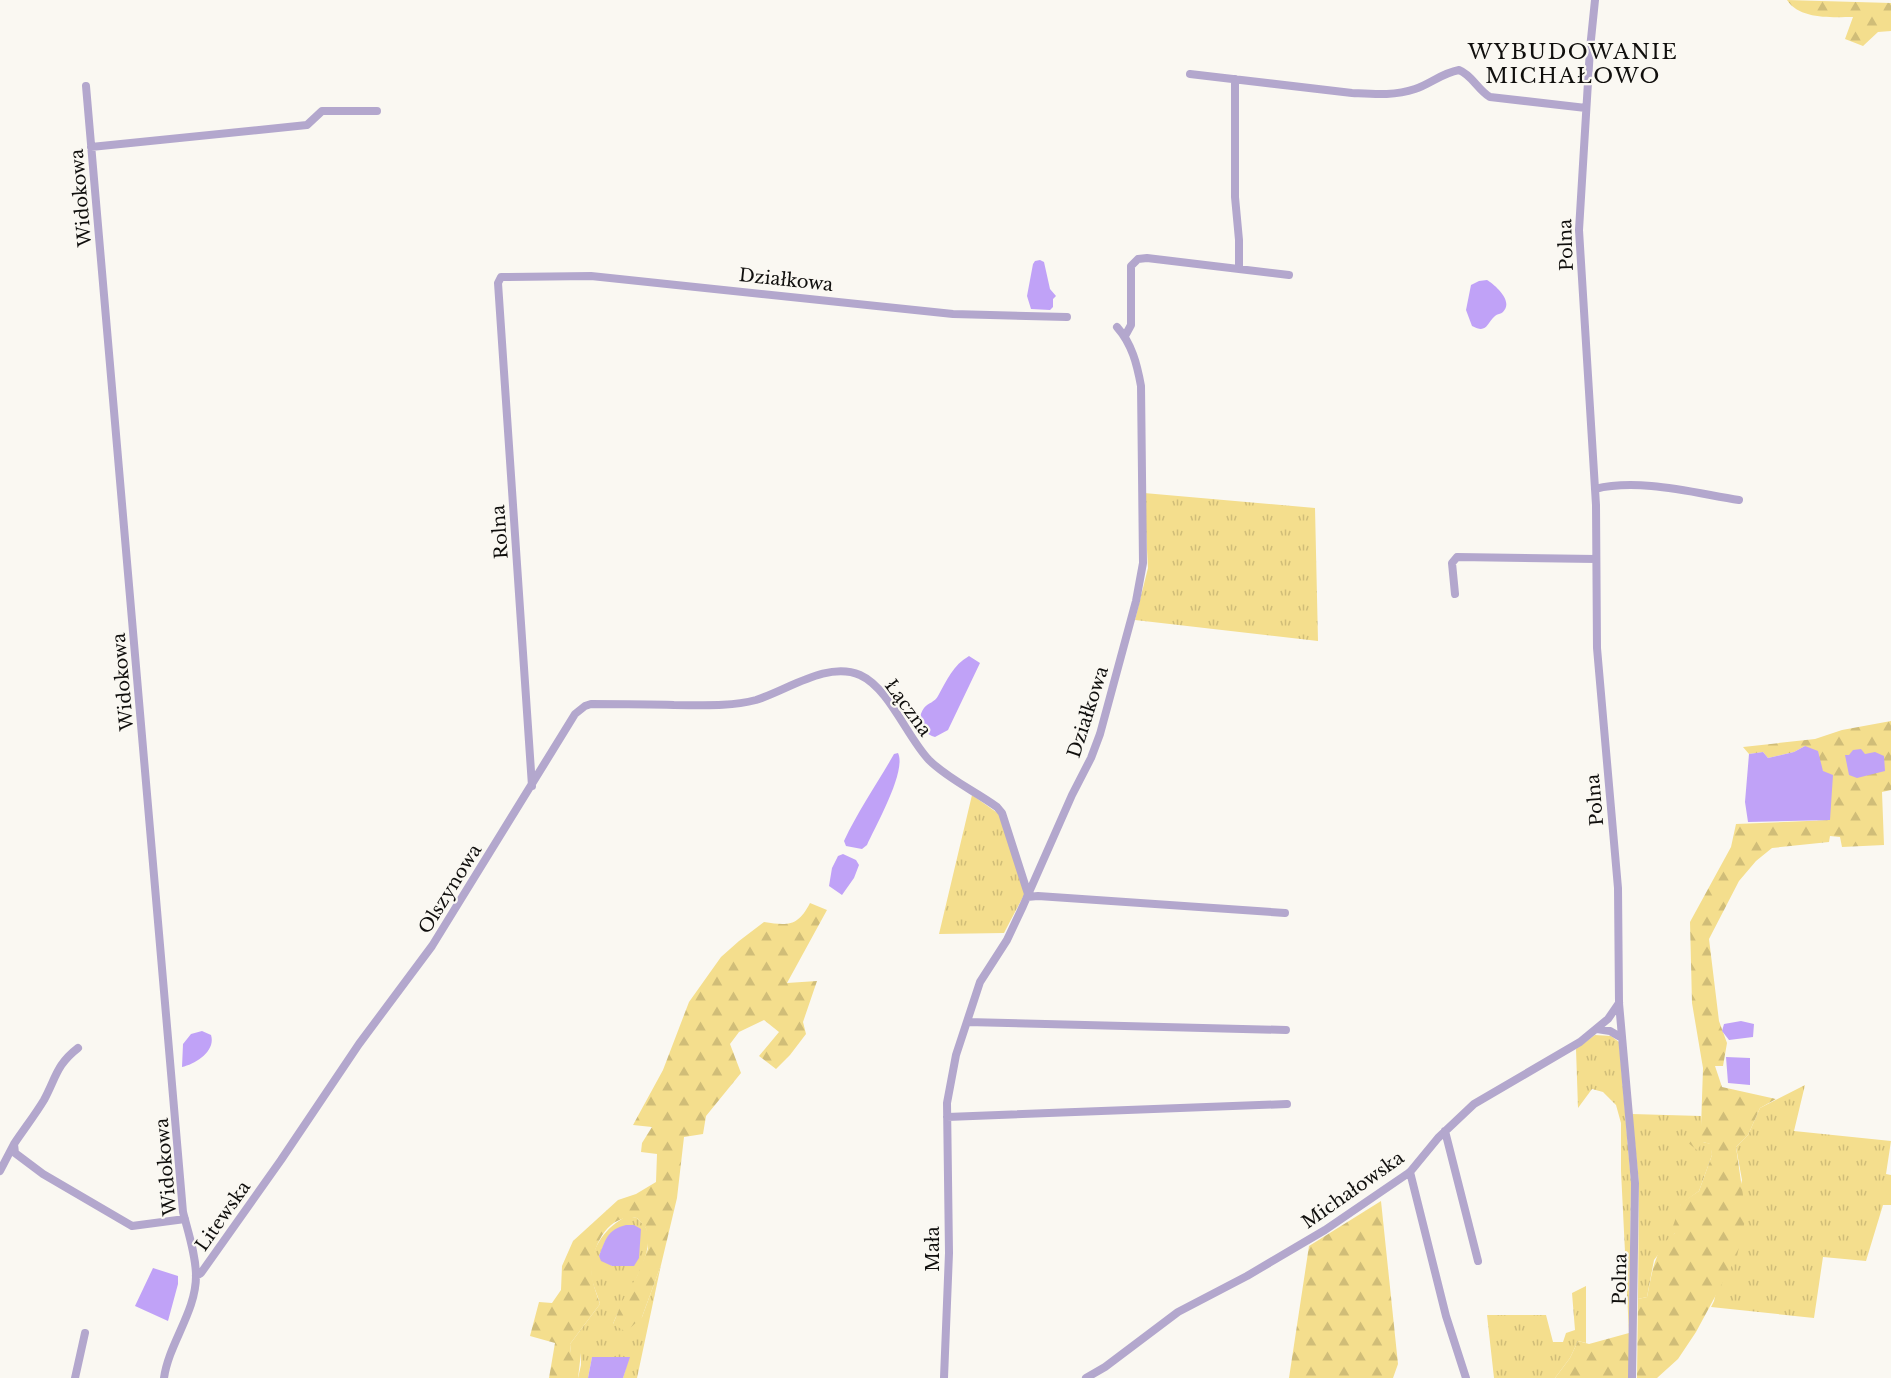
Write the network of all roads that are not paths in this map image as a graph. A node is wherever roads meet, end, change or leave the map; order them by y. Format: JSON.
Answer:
{"nodes":[{"id":1,"x":1595,"y":0,"type":"edge"},
{"id":2,"x":1190,"y":74,"type":"dead end"},
{"id":3,"x":1235,"y":79,"type":"junction"},
{"id":4,"x":86,"y":86,"type":"dead end"},
{"id":5,"x":1586,"y":108,"type":"junction"},
{"id":6,"x":377,"y":111,"type":"dead end"},
{"id":7,"x":91,"y":147,"type":"junction"},
{"id":8,"x":1239,"y":269,"type":"junction"},
{"id":9,"x":1289,"y":275,"type":"dead end"},
{"id":10,"x":501,"y":277,"type":"joint"},
{"id":11,"x":1067,"y":317,"type":"dead end"},
{"id":12,"x":1116,"y":327,"type":"dead end"},
{"id":13,"x":1125,"y":336,"type":"junction"},
{"id":14,"x":1595,"y":489,"type":"junction"},
{"id":15,"x":1739,"y":500,"type":"dead end"},
{"id":16,"x":1596,"y":560,"type":"junction"},
{"id":17,"x":1455,"y":594,"type":"dead end"},
{"id":18,"x":585,"y":706,"type":"joint"},
{"id":19,"x":532,"y":786,"type":"junction"},
{"id":20,"x":1028,"y":895,"type":"junction"},
{"id":21,"x":1285,"y":913,"type":"dead end"},
{"id":22,"x":1619,"y":1003,"type":"junction"},
{"id":23,"x":967,"y":1022,"type":"junction"},
{"id":24,"x":1597,"y":1029,"type":"junction"},
{"id":25,"x":1286,"y":1030,"type":"dead end"},
{"id":26,"x":1622,"y":1038,"type":"junction"},
{"id":27,"x":78,"y":1048,"type":"dead end"},
{"id":28,"x":333,"y":1083,"type":"joint"},
{"id":29,"x":1287,"y":1104,"type":"dead end"},
{"id":30,"x":947,"y":1119,"type":"junction"},
{"id":31,"x":1445,"y":1131,"type":"junction"},
{"id":32,"x":14,"y":1144,"type":"junction"},
{"id":33,"x":0,"y":1171,"type":"edge"},
{"id":34,"x":1410,"y":1172,"type":"junction"},
{"id":35,"x":185,"y":1219,"type":"junction"},
{"id":36,"x":1478,"y":1261,"type":"dead end"},
{"id":37,"x":196,"y":1276,"type":"junction"},
{"id":38,"x":85,"y":1333,"type":"dead end"},
{"id":39,"x":75,"y":1378,"type":"edge"},
{"id":40,"x":164,"y":1378,"type":"edge"},
{"id":41,"x":945,"y":1378,"type":"edge"},
{"id":42,"x":1086,"y":1378,"type":"edge"},
{"id":43,"x":1466,"y":1378,"type":"edge"},
{"id":44,"x":1632,"y":1378,"type":"edge"}],
"edges":[{"from":1,"to":5,"type":"street","name":"Polna"},
{"from":2,"to":3,"type":"street"},
{"from":3,"to":5,"type":"street"},
{"from":3,"to":8,"type":"street"},
{"from":4,"to":7,"type":"street","name":"Widokowa"},
{"from":5,"to":14,"type":"street","name":"Polna"},
{"from":6,"to":7,"type":"street"},
{"from":7,"to":35,"type":"street","name":"Widokowa"},
{"from":8,"to":9,"type":"street"},
{"from":8,"to":13,"type":"street"},
{"from":10,"to":11,"type":"street","name":"Działkowa"},
{"from":10,"to":19,"type":"street","name":"Rolna"},
{"from":12,"to":13,"type":"street","name":"Działkowa"},
{"from":13,"to":20,"type":"street","name":"Działkowa"},
{"from":14,"to":15,"type":"street"},
{"from":14,"to":16,"type":"street","name":"Polna"},
{"from":16,"to":17,"type":"street"},
{"from":16,"to":22,"type":"street","name":"Polna"},
{"from":18,"to":19,"type":"street","name":"Olszynowa"},
{"from":18,"to":20,"type":"street","name":"Łączna"},
{"from":19,"to":28,"type":"street","name":"Olszynowa"},
{"from":20,"to":21,"type":"street"},
{"from":20,"to":23,"type":"street","name":"Działkowa"},
{"from":22,"to":24,"type":"street","name":"Michałowska"},
{"from":22,"to":26,"type":"street","name":"Polna"},
{"from":23,"to":25,"type":"street"},
{"from":23,"to":30,"type":"street","name":"Działkowa"},
{"from":24,"to":26,"type":"street"},
{"from":24,"to":31,"type":"street","name":"Michałowska"},
{"from":26,"to":44,"type":"street","name":"Polna"},
{"from":27,"to":32,"type":"street"},
{"from":28,"to":37,"type":"street","name":"Litewska"},
{"from":29,"to":30,"type":"street"},
{"from":30,"to":41,"type":"street","name":"Mała"},
{"from":31,"to":34,"type":"street","name":"Michałowska"},
{"from":31,"to":36,"type":"street"},
{"from":32,"to":33,"type":"street"},
{"from":32,"to":35,"type":"street"},
{"from":34,"to":42,"type":"street","name":"Michałowska"},
{"from":34,"to":43,"type":"street"},
{"from":35,"to":37,"type":"street","name":"Widokowa"},
{"from":37,"to":40,"type":"street","name":"Litewska"},
{"from":38,"to":39,"type":"street"}]}
